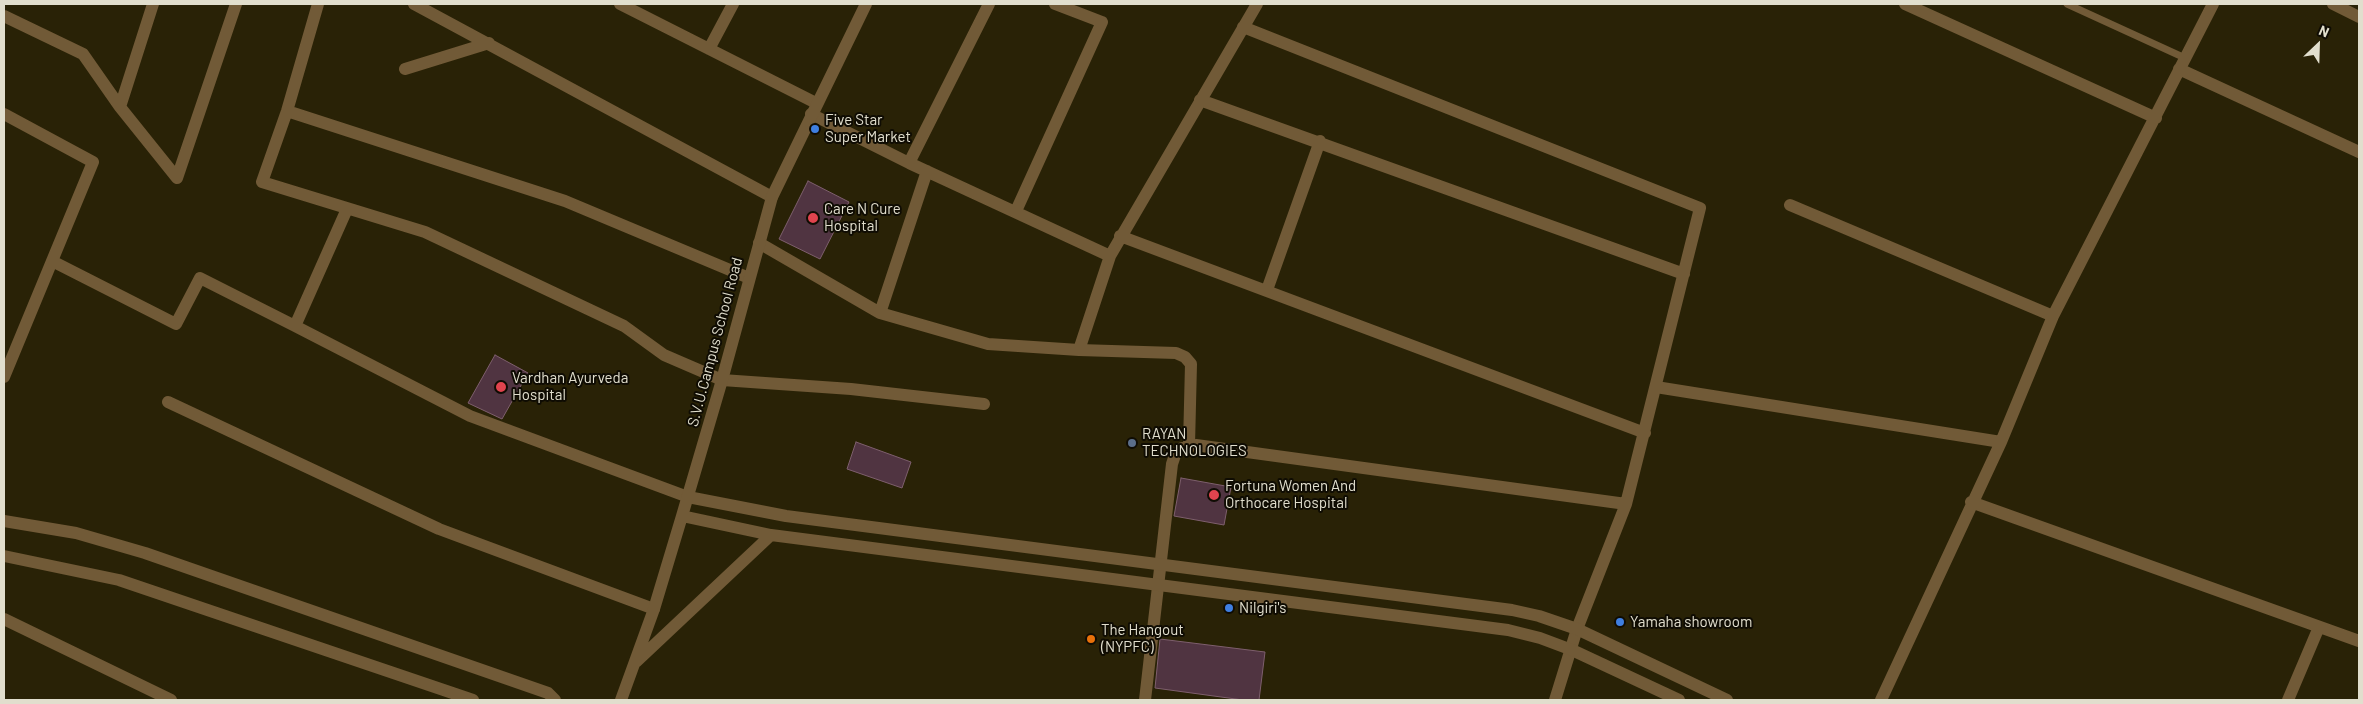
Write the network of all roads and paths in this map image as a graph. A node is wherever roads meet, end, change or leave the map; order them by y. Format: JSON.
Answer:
{"nodes":[{"id":1,"x":153,"y":4,"type":"edge"},
{"id":2,"x":236,"y":4,"type":"edge"},
{"id":3,"x":318,"y":4,"type":"edge"},
{"id":4,"x":414,"y":4,"type":"edge"},
{"id":5,"x":623,"y":4,"type":"edge"},
{"id":6,"x":733,"y":4,"type":"edge"},
{"id":7,"x":866,"y":4,"type":"edge"},
{"id":8,"x":989,"y":4,"type":"edge"},
{"id":9,"x":1055,"y":4,"type":"edge"},
{"id":10,"x":1257,"y":4,"type":"edge"},
{"id":11,"x":1905,"y":4,"type":"edge"},
{"id":12,"x":2067,"y":4,"type":"edge"},
{"id":13,"x":2213,"y":4,"type":"edge"},
{"id":14,"x":2333,"y":4,"type":"edge"},
{"id":15,"x":4,"y":16,"type":"edge"},
{"id":16,"x":2359,"y":17,"type":"edge"},
{"id":17,"x":1243,"y":27,"type":"junction"},
{"id":18,"x":489,"y":43,"type":"junction"},
{"id":19,"x":709,"y":48,"type":"junction"},
{"id":20,"x":2182,"y":63,"type":"junction"},
{"id":21,"x":404,"y":69,"type":"dead end"},
{"id":22,"x":1200,"y":100,"type":"junction"},
{"id":23,"x":120,"y":107,"type":"junction"},
{"id":24,"x":814,"y":108,"type":"junction"},
{"id":25,"x":287,"y":111,"type":"junction"},
{"id":26,"x":4,"y":116,"type":"edge"},
{"id":27,"x":2156,"y":118,"type":"junction"},
{"id":28,"x":1320,"y":141,"type":"junction"},
{"id":29,"x":2359,"y":152,"type":"edge"},
{"id":30,"x":909,"y":163,"type":"junction"},
{"id":31,"x":927,"y":171,"type":"junction"},
{"id":32,"x":772,"y":197,"type":"junction"},
{"id":33,"x":1790,"y":205,"type":"dead end"},
{"id":34,"x":347,"y":209,"type":"junction"},
{"id":35,"x":1016,"y":211,"type":"junction"},
{"id":36,"x":1120,"y":236,"type":"junction"},
{"id":37,"x":759,"y":243,"type":"junction"},
{"id":38,"x":1110,"y":256,"type":"junction"},
{"id":39,"x":52,"y":261,"type":"junction"},
{"id":40,"x":1684,"y":274,"type":"junction"},
{"id":41,"x":749,"y":278,"type":"junction"},
{"id":42,"x":1268,"y":290,"type":"junction"},
{"id":43,"x":880,"y":313,"type":"junction"},
{"id":44,"x":2053,"y":316,"type":"junction"},
{"id":45,"x":295,"y":326,"type":"junction"},
{"id":46,"x":1079,"y":350,"type":"junction"},
{"id":47,"x":4,"y":377,"type":"edge"},
{"id":48,"x":722,"y":380,"type":"junction"},
{"id":49,"x":1656,"y":387,"type":"junction"},
{"id":50,"x":168,"y":402,"type":"dead end"},
{"id":51,"x":984,"y":404,"type":"dead end"},
{"id":52,"x":1645,"y":432,"type":"junction"},
{"id":53,"x":2001,"y":442,"type":"junction"},
{"id":54,"x":1189,"y":445,"type":"junction"},
{"id":55,"x":688,"y":497,"type":"junction"},
{"id":56,"x":1972,"y":502,"type":"junction"},
{"id":57,"x":1626,"y":504,"type":"junction"},
{"id":58,"x":682,"y":516,"type":"junction"},
{"id":59,"x":4,"y":521,"type":"edge"},
{"id":60,"x":771,"y":535,"type":"junction"},
{"id":61,"x":4,"y":556,"type":"edge"},
{"id":62,"x":1161,"y":563,"type":"junction"},
{"id":63,"x":1158,"y":584,"type":"junction"},
{"id":64,"x":654,"y":609,"type":"junction"},
{"id":65,"x":4,"y":619,"type":"edge"},
{"id":66,"x":2319,"y":627,"type":"junction"},
{"id":67,"x":1577,"y":629,"type":"junction"},
{"id":68,"x":2359,"y":642,"type":"edge"},
{"id":69,"x":1572,"y":650,"type":"junction"},
{"id":70,"x":634,"y":664,"type":"junction"},
{"id":71,"x":172,"y":700,"type":"edge"},
{"id":72,"x":473,"y":700,"type":"edge"},
{"id":73,"x":555,"y":700,"type":"edge"},
{"id":74,"x":621,"y":700,"type":"edge"},
{"id":75,"x":1145,"y":700,"type":"edge"},
{"id":76,"x":1555,"y":700,"type":"edge"},
{"id":77,"x":1679,"y":700,"type":"edge"},
{"id":78,"x":1728,"y":700,"type":"edge"},
{"id":79,"x":1880,"y":700,"type":"edge"},
{"id":80,"x":2288,"y":700,"type":"edge"}],
"edges":[{"from":1,"to":23,"type":"street"},
{"from":2,"to":23,"type":"street"},
{"from":3,"to":25,"type":"street"},
{"from":4,"to":18,"type":"street"},
{"from":5,"to":19,"type":"street"},
{"from":6,"to":19,"type":"street"},
{"from":7,"to":24,"type":"street","name":"S.V.U.Campus School Road"},
{"from":8,"to":30,"type":"street"},
{"from":9,"to":35,"type":"street"},
{"from":10,"to":17,"type":"street"},
{"from":11,"to":27,"type":"street"},
{"from":12,"to":20,"type":"lane"},
{"from":13,"to":20,"type":"street"},
{"from":14,"to":16,"type":"street"},
{"from":15,"to":23,"type":"street"},
{"from":17,"to":22,"type":"street"},
{"from":17,"to":40,"type":"street"},
{"from":18,"to":21,"type":"street"},
{"from":18,"to":32,"type":"street"},
{"from":19,"to":24,"type":"street"},
{"from":20,"to":27,"type":"street"},
{"from":20,"to":29,"type":"street"},
{"from":22,"to":28,"type":"street"},
{"from":22,"to":36,"type":"street"},
{"from":24,"to":30,"type":"street"},
{"from":24,"to":32,"type":"street","name":"S.V.U.Campus School Road"},
{"from":25,"to":34,"type":"street"},
{"from":25,"to":41,"type":"street"},
{"from":26,"to":39,"type":"street"},
{"from":27,"to":44,"type":"street"},
{"from":28,"to":40,"type":"street"},
{"from":28,"to":42,"type":"street"},
{"from":30,"to":31,"type":"street"},
{"from":31,"to":35,"type":"street"},
{"from":31,"to":43,"type":"street"},
{"from":32,"to":37,"type":"street","name":"S.V.U.Campus School Road"},
{"from":33,"to":44,"type":"street"},
{"from":34,"to":45,"type":"street"},
{"from":34,"to":48,"type":"street"},
{"from":35,"to":38,"type":"street"},
{"from":36,"to":38,"type":"street"},
{"from":36,"to":42,"type":"street"},
{"from":37,"to":41,"type":"street","name":"S.V.U.Campus School Road"},
{"from":37,"to":43,"type":"street"},
{"from":38,"to":46,"type":"street"},
{"from":39,"to":45,"type":"street"},
{"from":39,"to":47,"type":"street"},
{"from":40,"to":49,"type":"street"},
{"from":41,"to":48,"type":"street","name":"S.V.U.Campus School Road"},
{"from":42,"to":52,"type":"street"},
{"from":43,"to":46,"type":"street"},
{"from":44,"to":53,"type":"street"},
{"from":45,"to":55,"type":"street"},
{"from":46,"to":54,"type":"street"},
{"from":48,"to":51,"type":"street"},
{"from":48,"to":55,"type":"street","name":"S.V.U.Campus School Road"},
{"from":49,"to":52,"type":"street"},
{"from":49,"to":53,"type":"street"},
{"from":50,"to":64,"type":"street"},
{"from":52,"to":57,"type":"street"},
{"from":53,"to":56,"type":"street"},
{"from":54,"to":57,"type":"street"},
{"from":54,"to":62,"type":"street"},
{"from":55,"to":58,"type":"street","name":"S.V.U.Campus School Road"},
{"from":55,"to":62,"type":"street"},
{"from":56,"to":66,"type":"street"},
{"from":56,"to":79,"type":"street"},
{"from":57,"to":67,"type":"street"},
{"from":58,"to":60,"type":"street"},
{"from":58,"to":64,"type":"street","name":"S.V.U.Campus School Road"},
{"from":59,"to":73,"type":"street"},
{"from":60,"to":63,"type":"street"},
{"from":60,"to":70,"type":"street"},
{"from":61,"to":72,"type":"street"},
{"from":62,"to":63,"type":"street"},
{"from":62,"to":67,"type":"street"},
{"from":63,"to":69,"type":"street"},
{"from":63,"to":75,"type":"street"},
{"from":64,"to":70,"type":"street","name":"S.V.U.Campus School Road"},
{"from":65,"to":71,"type":"street"},
{"from":66,"to":68,"type":"street"},
{"from":66,"to":80,"type":"street"},
{"from":67,"to":69,"type":"street"},
{"from":67,"to":78,"type":"street"},
{"from":69,"to":76,"type":"street"},
{"from":69,"to":77,"type":"street"},
{"from":70,"to":74,"type":"street","name":"S.V.U.Campus School Road"}]}
